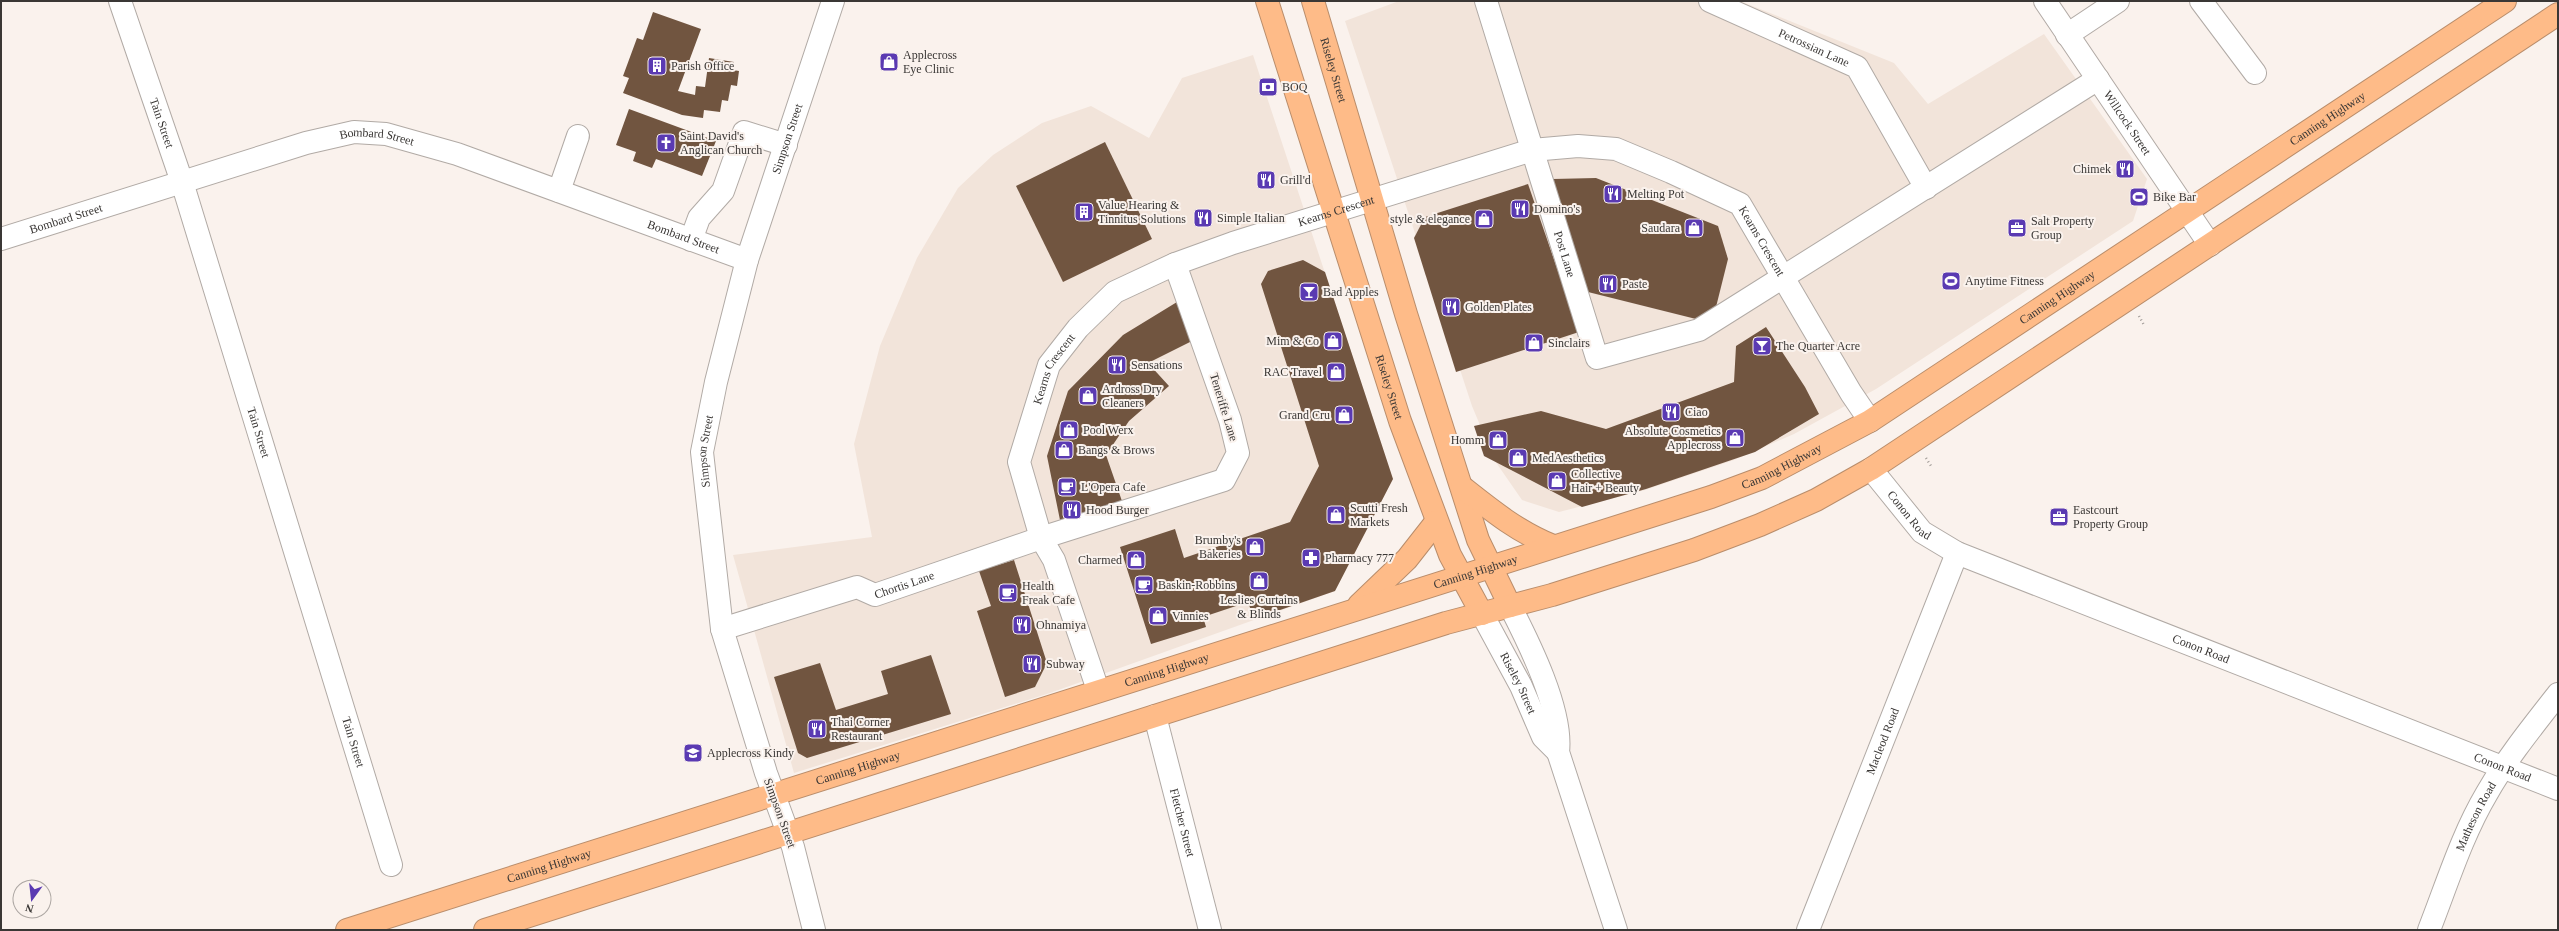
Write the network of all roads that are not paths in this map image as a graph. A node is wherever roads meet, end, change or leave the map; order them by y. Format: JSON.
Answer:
{"nodes":[{"id":1,"x":120,"y":1,"type":"edge"},
{"id":2,"x":833,"y":1,"type":"edge"},
{"id":3,"x":1267,"y":1,"type":"edge"},
{"id":4,"x":1313,"y":1,"type":"edge"},
{"id":5,"x":1486,"y":1,"type":"edge"},
{"id":6,"x":1710,"y":1,"type":"edge"},
{"id":7,"x":2045,"y":1,"type":"edge"},
{"id":8,"x":2118,"y":1,"type":"edge"},
{"id":9,"x":2201,"y":1,"type":"edge"},
{"id":10,"x":2505,"y":1,"type":"edge"},
{"id":11,"x":2558,"y":14,"type":"edge"},
{"id":12,"x":2067,"y":35,"type":"junction"},
{"id":13,"x":2254,"y":73,"type":"dead end"},
{"id":14,"x":2098,"y":79,"type":"junction"},
{"id":15,"x":578,"y":136,"type":"dead end"},
{"id":16,"x":786,"y":144,"type":"junction"},
{"id":17,"x":1532,"y":150,"type":"junction"},
{"id":18,"x":182,"y":182,"type":"junction"},
{"id":19,"x":1926,"y":188,"type":"junction"},
{"id":20,"x":558,"y":191,"type":"junction"},
{"id":21,"x":1372,"y":200,"type":"junction"},
{"id":22,"x":1334,"y":212,"type":"junction"},
{"id":23,"x":2188,"y":212,"type":"junction"},
{"id":24,"x":1,"y":239,"type":"edge"},
{"id":25,"x":691,"y":240,"type":"junction"},
{"id":26,"x":2210,"y":245,"type":"junction"},
{"id":27,"x":747,"y":260,"type":"junction"},
{"id":28,"x":1175,"y":264,"type":"junction"},
{"id":29,"x":1785,"y":278,"type":"junction"},
{"id":30,"x":1870,"y":421,"type":"junction"},
{"id":31,"x":1871,"y":468,"type":"junction"},
{"id":32,"x":1462,"y":488,"type":"junction"},
{"id":33,"x":1436,"y":522,"type":"junction"},
{"id":34,"x":1041,"y":538,"type":"junction"},
{"id":35,"x":1553,"y":546,"type":"junction"},
{"id":36,"x":1957,"y":553,"type":"junction"},
{"id":37,"x":1490,"y":565,"type":"junction"},
{"id":38,"x":1461,"y":574,"type":"junction"},
{"id":39,"x":1510,"y":606,"type":"junction"},
{"id":40,"x":1355,"y":608,"type":"junction"},
{"id":41,"x":1482,"y":614,"type":"junction"},
{"id":42,"x":722,"y":629,"type":"junction"},
{"id":43,"x":1098,"y":690,"type":"junction"},
{"id":44,"x":2558,"y":694,"type":"edge"},
{"id":45,"x":1155,"y":716,"type":"junction"},
{"id":46,"x":1558,"y":752,"type":"junction"},
{"id":47,"x":2503,"y":767,"type":"junction"},
{"id":48,"x":2558,"y":789,"type":"edge"},
{"id":49,"x":774,"y":793,"type":"junction"},
{"id":50,"x":788,"y":833,"type":"junction"},
{"id":51,"x":391,"y":865,"type":"dead end"},
{"id":52,"x":347,"y":930,"type":"edge"},
{"id":53,"x":485,"y":930,"type":"edge"},
{"id":54,"x":814,"y":930,"type":"edge"},
{"id":55,"x":1210,"y":930,"type":"edge"},
{"id":56,"x":1616,"y":930,"type":"edge"},
{"id":57,"x":1808,"y":930,"type":"edge"},
{"id":58,"x":2429,"y":930,"type":"edge"}],
"edges":[{"from":1,"to":18,"type":"street","name":"Tain Street"},
{"from":2,"to":16,"type":"street","name":"Simpson Street"},
{"from":3,"to":22,"type":"highway","name":"Riseley Street"},
{"from":4,"to":21,"type":"highway","name":"Riseley Street"},
{"from":5,"to":17,"type":"street"},
{"from":6,"to":19,"type":"street","name":"Petrossian Lane"},
{"from":7,"to":12,"type":"street","name":"Willcock Street"},
{"from":8,"to":12,"type":"street"},
{"from":9,"to":13,"type":"street"},
{"from":10,"to":23,"type":"highway","name":"Canning Highway"},
{"from":11,"to":26,"type":"highway"},
{"from":12,"to":14,"type":"street","name":"Willcock Street"},
{"from":14,"to":19,"type":"street"},
{"from":14,"to":23,"type":"street","name":"Willcock Street"},
{"from":15,"to":20,"type":"street"},
{"from":16,"to":25,"type":"street"},
{"from":16,"to":27,"type":"street","name":"Simpson Street"},
{"from":17,"to":21,"type":"street","name":"Kearns Crescent"},
{"from":17,"to":29,"type":"street","name":"Kearns Crescent"},
{"from":17,"to":29,"type":"street","name":"Post Lane"},
{"from":18,"to":20,"type":"street","name":"Bombard Street"},
{"from":18,"to":24,"type":"street","name":"Bombard Street"},
{"from":18,"to":51,"type":"street","name":"Tain Street"},
{"from":19,"to":29,"type":"street"},
{"from":20,"to":25,"type":"street","name":"Bombard Street"},
{"from":21,"to":22,"type":"street","name":"Kearns Crescent"},
{"from":21,"to":32,"type":"highway","name":"Riseley Street"},
{"from":22,"to":28,"type":"street","name":"Kearns Crescent"},
{"from":22,"to":33,"type":"highway","name":"Riseley Street"},
{"from":23,"to":26,"type":"street","name":"Willcock Street"},
{"from":23,"to":30,"type":"highway","name":"Canning Highway"},
{"from":25,"to":27,"type":"street","name":"Bombard Street"},
{"from":26,"to":31,"type":"highway"},
{"from":27,"to":42,"type":"street","name":"Simpson Street"},
{"from":28,"to":34,"type":"street","name":"Kearns Crescent"},
{"from":28,"to":34,"type":"street","name":"Teneriffe Lane"},
{"from":29,"to":30,"type":"street","name":"Kearns Crescent"},
{"from":30,"to":35,"type":"highway","name":"Canning Highway"},
{"from":31,"to":36,"type":"street","name":"Conon Road"},
{"from":31,"to":39,"type":"highway"},
{"from":32,"to":35,"type":"highway"},
{"from":32,"to":37,"type":"highway","name":"Riseley Street"},
{"from":33,"to":38,"type":"highway","name":"Riseley Street"},
{"from":33,"to":40,"type":"highway"},
{"from":34,"to":42,"type":"street","name":"Chortis Lane"},
{"from":34,"to":43,"type":"street","name":"Kearns Crescent"},
{"from":35,"to":37,"type":"highway","name":"Canning Highway"},
{"from":36,"to":47,"type":"street","name":"Conon Road"},
{"from":36,"to":57,"type":"street","name":"Macleod Road"},
{"from":37,"to":38,"type":"highway","name":"Canning Highway"},
{"from":37,"to":39,"type":"highway","name":"Riseley Street"},
{"from":38,"to":40,"type":"highway","name":"Canning Highway"},
{"from":38,"to":41,"type":"highway","name":"Riseley Street"},
{"from":39,"to":41,"type":"highway"},
{"from":39,"to":46,"type":"street","name":"Riseley Street"},
{"from":40,"to":43,"type":"highway","name":"Canning Highway"},
{"from":41,"to":45,"type":"highway"},
{"from":41,"to":46,"type":"street","name":"Riseley Street"},
{"from":42,"to":49,"type":"street","name":"Simpson Street"},
{"from":43,"to":49,"type":"highway","name":"Canning Highway"},
{"from":44,"to":47,"type":"street","name":"Matheson Road"},
{"from":45,"to":50,"type":"highway"},
{"from":45,"to":55,"type":"street","name":"Fletcher Street"},
{"from":46,"to":56,"type":"street","name":"Riseley Street"},
{"from":47,"to":48,"type":"street","name":"Conon Road"},
{"from":47,"to":58,"type":"street","name":"Matheson Road"},
{"from":49,"to":50,"type":"street","name":"Simpson Street"},
{"from":49,"to":52,"type":"highway","name":"Canning Highway"},
{"from":50,"to":53,"type":"highway"},
{"from":50,"to":54,"type":"street","name":"Simpson Street"}]}
